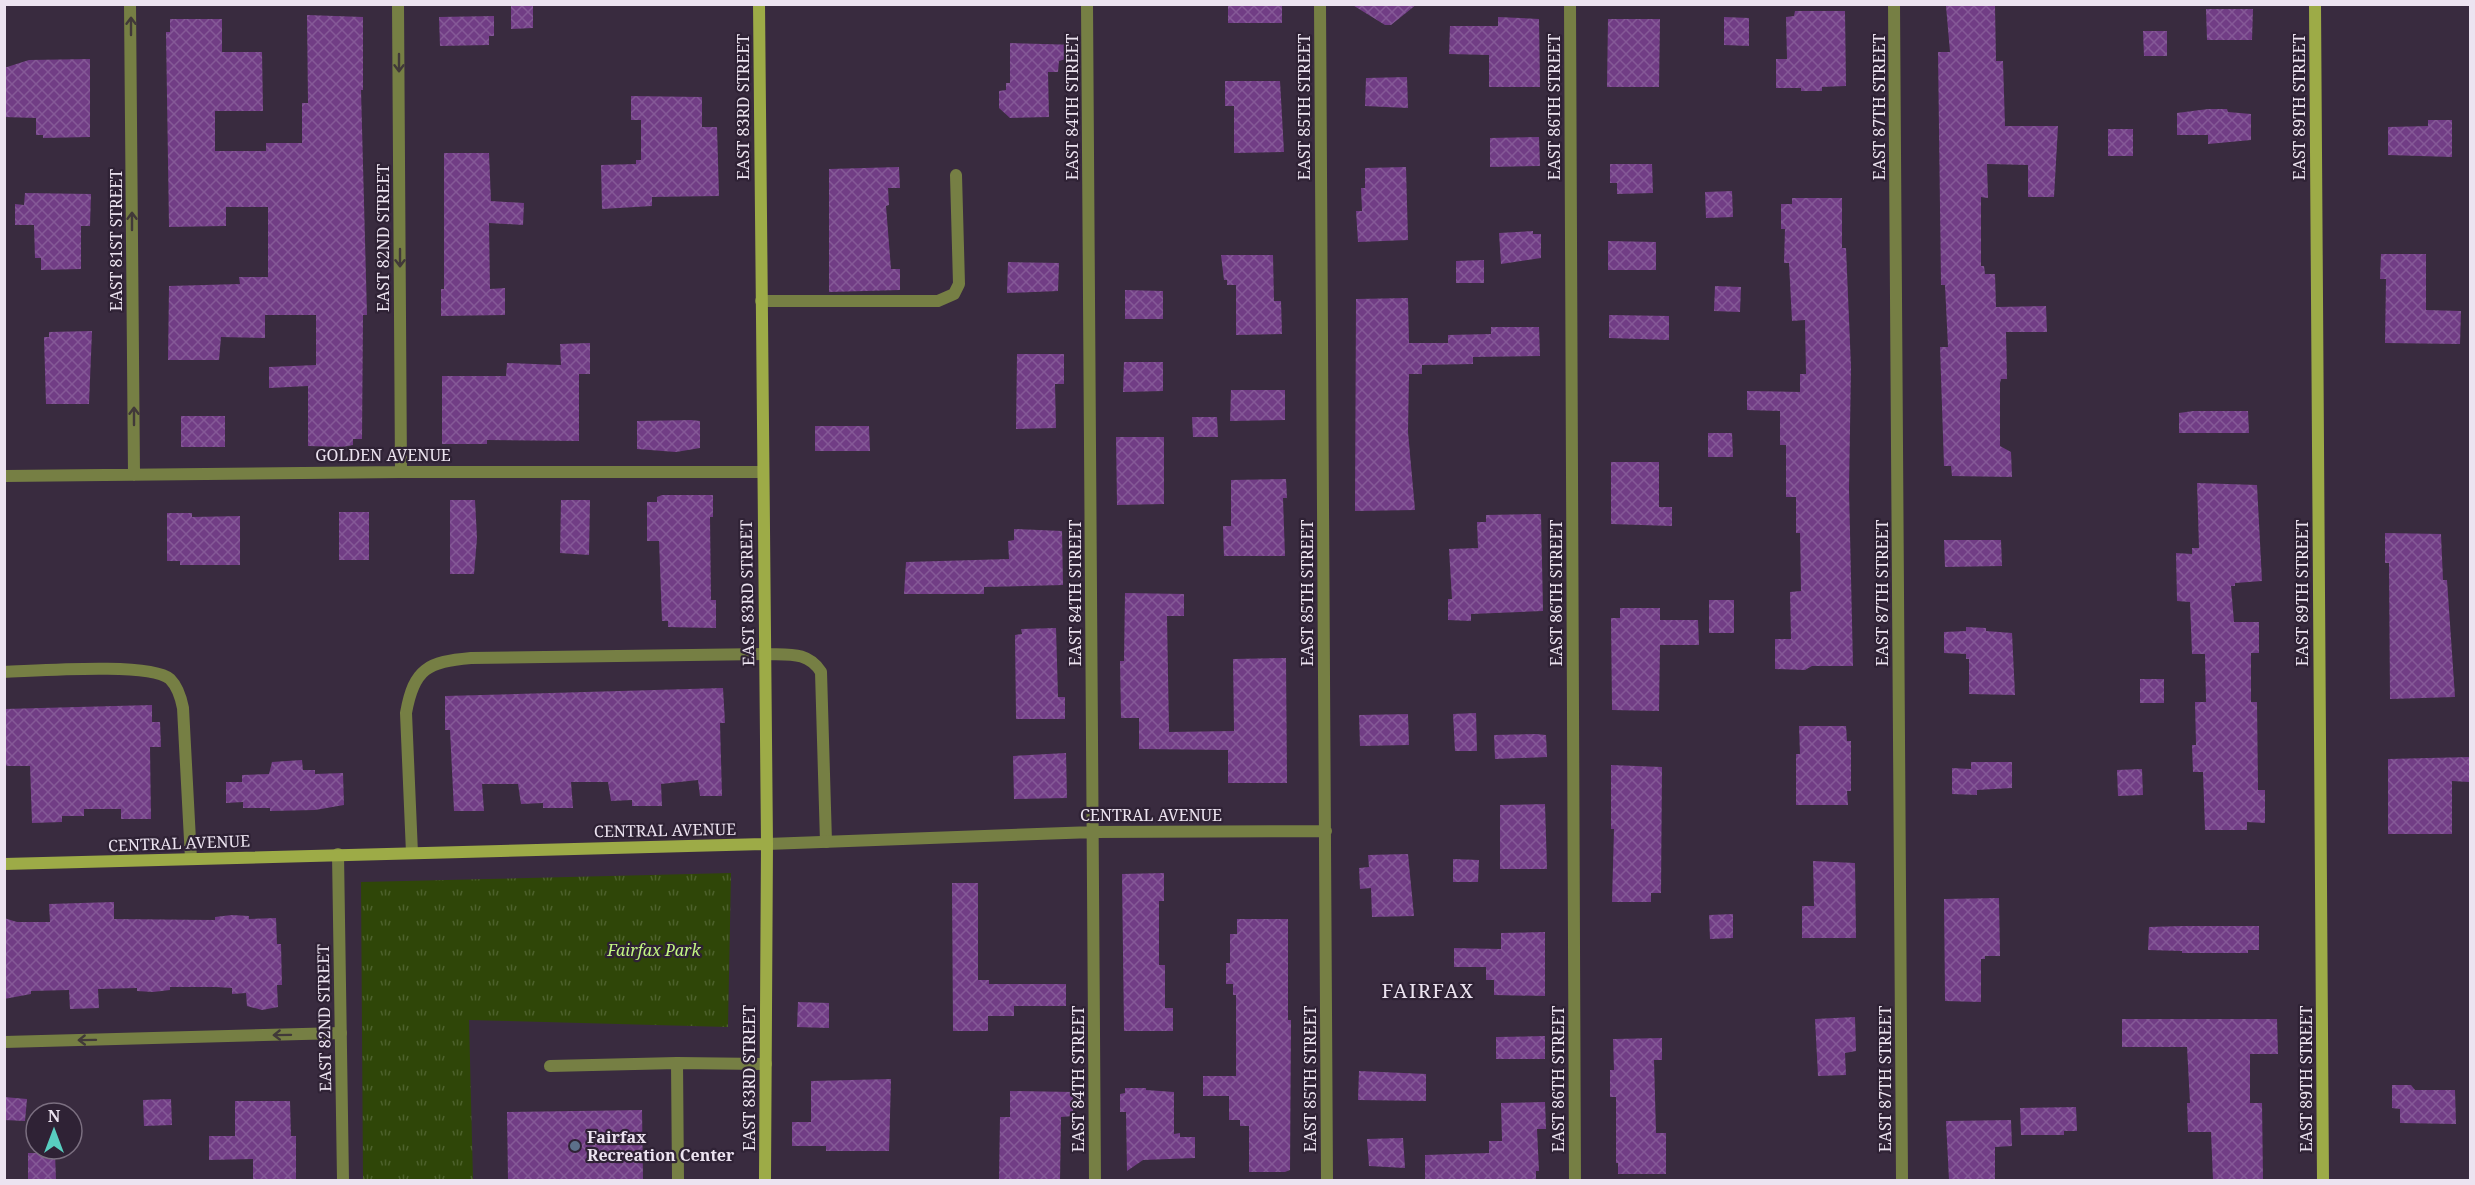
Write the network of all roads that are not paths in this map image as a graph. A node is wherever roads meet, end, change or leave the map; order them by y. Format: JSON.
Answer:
{"nodes":[{"id":1,"x":130,"y":4,"type":"edge"},
{"id":2,"x":398,"y":4,"type":"edge"},
{"id":3,"x":759,"y":4,"type":"edge"},
{"id":4,"x":1087,"y":4,"type":"edge"},
{"id":5,"x":1320,"y":4,"type":"edge"},
{"id":6,"x":1570,"y":4,"type":"edge"},
{"id":7,"x":1894,"y":4,"type":"edge"},
{"id":8,"x":2315,"y":4,"type":"edge"},
{"id":9,"x":956,"y":175,"type":"dead end"},
{"id":10,"x":761,"y":301,"type":"junction"},
{"id":11,"x":401,"y":471,"type":"junction"},
{"id":12,"x":762,"y":471,"type":"junction"},
{"id":13,"x":134,"y":475,"type":"junction"},
{"id":14,"x":4,"y":477,"type":"edge"},
{"id":15,"x":765,"y":654,"type":"junction"},
{"id":16,"x":4,"y":672,"type":"edge"},
{"id":17,"x":1326,"y":831,"type":"junction"},
{"id":18,"x":1094,"y":832,"type":"junction"},
{"id":19,"x":826,"y":842,"type":"junction"},
{"id":20,"x":767,"y":844,"type":"junction"},
{"id":21,"x":412,"y":853,"type":"junction"},
{"id":22,"x":338,"y":854,"type":"junction"},
{"id":23,"x":191,"y":859,"type":"junction"},
{"id":24,"x":4,"y":864,"type":"edge"},
{"id":25,"x":341,"y":1033,"type":"junction"},
{"id":26,"x":4,"y":1042,"type":"edge"},
{"id":27,"x":677,"y":1064,"type":"junction"},
{"id":28,"x":766,"y":1064,"type":"junction"},
{"id":29,"x":550,"y":1066,"type":"dead end"},
{"id":30,"x":343,"y":1180,"type":"edge"},
{"id":31,"x":678,"y":1180,"type":"edge"},
{"id":32,"x":765,"y":1180,"type":"edge"},
{"id":33,"x":1095,"y":1180,"type":"edge"},
{"id":34,"x":1327,"y":1180,"type":"edge"},
{"id":35,"x":1575,"y":1180,"type":"edge"},
{"id":36,"x":1902,"y":1180,"type":"edge"},
{"id":37,"x":2323,"y":1180,"type":"edge"}],
"edges":[{"from":13,"to":1,"type":"street","name":"EAST 81ST STREET","one_way":true},
{"from":2,"to":11,"type":"street","name":"EAST 82ND STREET","one_way":true},
{"from":3,"to":10,"type":"street","name":"EAST 83RD STREET"},
{"from":4,"to":18,"type":"street","name":"EAST 84TH STREET"},
{"from":5,"to":17,"type":"street","name":"EAST 85TH STREET"},
{"from":6,"to":35,"type":"street","name":"EAST 86TH STREET"},
{"from":7,"to":36,"type":"street","name":"EAST 87TH STREET"},
{"from":8,"to":37,"type":"street","name":"EAST 89TH STREET"},
{"from":9,"to":10,"type":"street"},
{"from":10,"to":12,"type":"street","name":"EAST 83RD STREET"},
{"from":11,"to":12,"type":"street","name":"GOLDEN AVENUE"},
{"from":11,"to":13,"type":"street","name":"GOLDEN AVENUE"},
{"from":12,"to":15,"type":"street","name":"EAST 83RD STREET"},
{"from":13,"to":14,"type":"street","name":"GOLDEN AVENUE"},
{"from":15,"to":19,"type":"street"},
{"from":15,"to":20,"type":"street","name":"EAST 83RD STREET"},
{"from":15,"to":21,"type":"street"},
{"from":16,"to":23,"type":"street"},
{"from":17,"to":18,"type":"street","name":"CENTRAL AVENUE"},
{"from":17,"to":34,"type":"street","name":"EAST 85TH STREET"},
{"from":18,"to":19,"type":"street","name":"CENTRAL AVENUE"},
{"from":18,"to":33,"type":"street","name":"EAST 84TH STREET"},
{"from":19,"to":20,"type":"street","name":"CENTRAL AVENUE"},
{"from":20,"to":21,"type":"street","name":"CENTRAL AVENUE"},
{"from":20,"to":28,"type":"street","name":"EAST 83RD STREET"},
{"from":21,"to":22,"type":"street","name":"CENTRAL AVENUE"},
{"from":22,"to":23,"type":"street","name":"CENTRAL AVENUE"},
{"from":22,"to":25,"type":"street","name":"EAST 82ND STREET"},
{"from":23,"to":24,"type":"street","name":"CENTRAL AVENUE"},
{"from":25,"to":26,"type":"street","one_way":true},
{"from":25,"to":30,"type":"street","name":"EAST 82ND STREET"},
{"from":27,"to":28,"type":"street"},
{"from":27,"to":29,"type":"street"},
{"from":27,"to":31,"type":"street"},
{"from":28,"to":32,"type":"street","name":"EAST 83RD STREET"}]}
